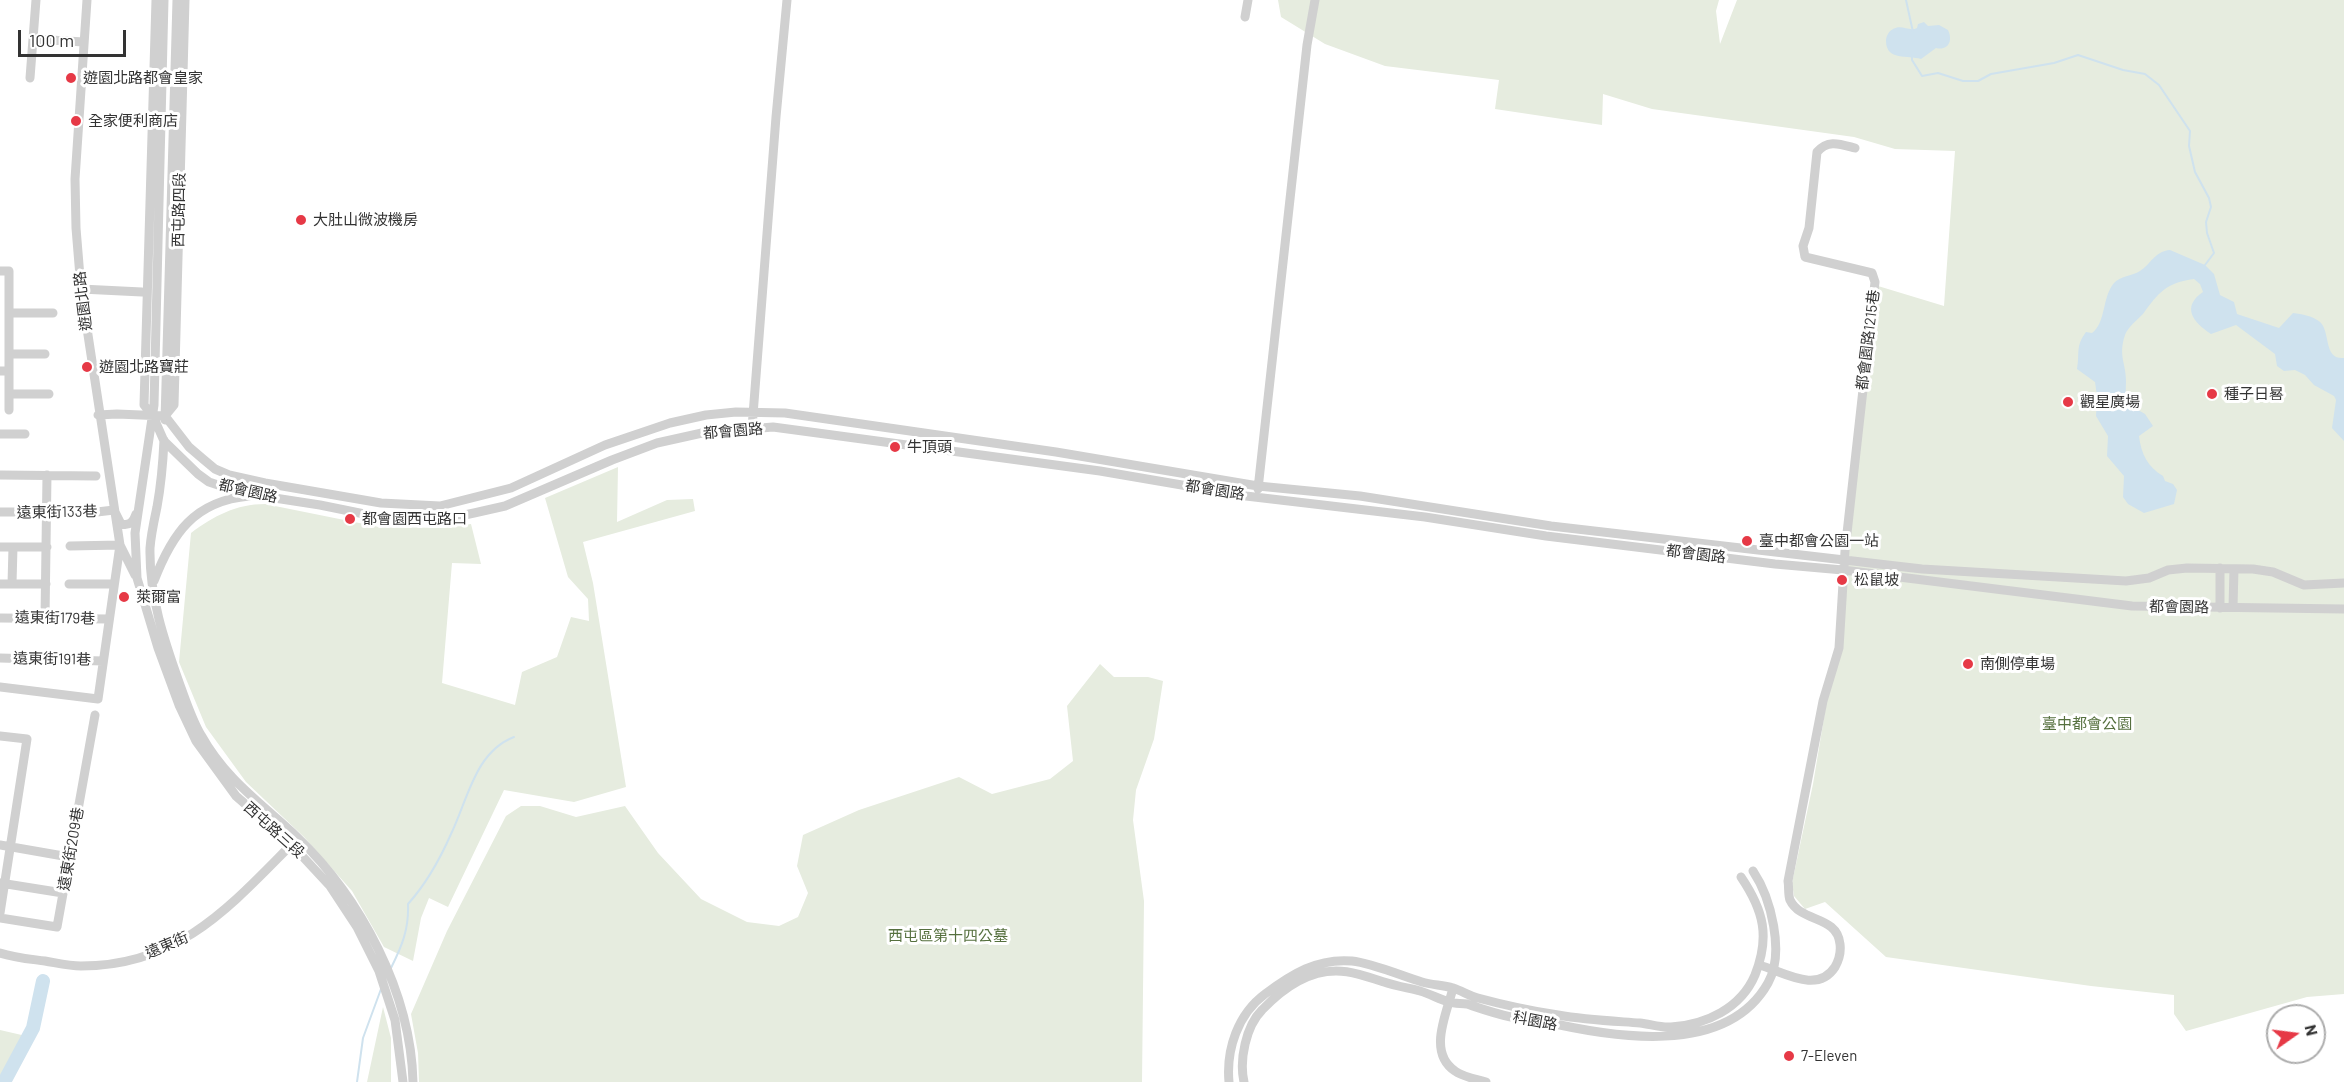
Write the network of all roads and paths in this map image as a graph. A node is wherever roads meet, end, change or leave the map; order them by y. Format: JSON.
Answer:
{"nodes":[{"id":1,"x":36,"y":0,"type":"edge"},
{"id":2,"x":87,"y":0,"type":"edge"},
{"id":3,"x":156,"y":0,"type":"edge"},
{"id":4,"x":164,"y":0,"type":"edge"},
{"id":5,"x":177,"y":0,"type":"edge"},
{"id":6,"x":185,"y":0,"type":"edge"},
{"id":7,"x":787,"y":0,"type":"edge"},
{"id":8,"x":1248,"y":0,"type":"edge"},
{"id":9,"x":1315,"y":0,"type":"edge"},
{"id":10,"x":1245,"y":17,"type":"dead end"},
{"id":11,"x":33,"y":39,"type":"junction"},
{"id":12,"x":84,"y":42,"type":"junction"},
{"id":13,"x":30,"y":78,"type":"dead end"},
{"id":14,"x":1854,"y":148,"type":"dead end"},
{"id":15,"x":0,"y":272,"type":"edge"},
{"id":16,"x":81,"y":289,"type":"junction"},
{"id":17,"x":142,"y":292,"type":"dead end"},
{"id":18,"x":53,"y":313,"type":"dead end"},
{"id":19,"x":9,"y":314,"type":"junction"},
{"id":20,"x":9,"y":354,"type":"junction"},
{"id":21,"x":45,"y":354,"type":"dead end"},
{"id":22,"x":4,"y":371,"type":"edge"},
{"id":23,"x":9,"y":394,"type":"junction"},
{"id":24,"x":49,"y":394,"type":"dead end"},
{"id":25,"x":9,"y":410,"type":"dead end"},
{"id":26,"x":752,"y":412,"type":"junction"},
{"id":27,"x":98,"y":415,"type":"junction"},
{"id":28,"x":153,"y":416,"type":"junction"},
{"id":29,"x":165,"y":416,"type":"junction"},
{"id":30,"x":752,"y":428,"type":"junction"},
{"id":31,"x":0,"y":434,"type":"edge"},
{"id":32,"x":25,"y":434,"type":"dead end"},
{"id":33,"x":164,"y":441,"type":"junction"},
{"id":34,"x":0,"y":475,"type":"edge"},
{"id":35,"x":47,"y":475,"type":"junction"},
{"id":36,"x":96,"y":476,"type":"dead end"},
{"id":37,"x":1258,"y":486,"type":"junction"},
{"id":38,"x":263,"y":496,"type":"junction"},
{"id":39,"x":1257,"y":497,"type":"junction"},
{"id":40,"x":141,"y":503,"type":"junction"},
{"id":41,"x":114,"y":510,"type":"junction"},
{"id":42,"x":0,"y":512,"type":"edge"},
{"id":43,"x":47,"y":512,"type":"junction"},
{"id":44,"x":120,"y":545,"type":"junction"},
{"id":45,"x":70,"y":546,"type":"dead end"},
{"id":46,"x":0,"y":547,"type":"edge"},
{"id":47,"x":13,"y":547,"type":"junction"},
{"id":48,"x":47,"y":547,"type":"junction"},
{"id":49,"x":1844,"y":560,"type":"junction"},
{"id":50,"x":2220,"y":568,"type":"junction"},
{"id":51,"x":1922,"y":569,"type":"junction"},
{"id":52,"x":2234,"y":569,"type":"junction"},
{"id":53,"x":137,"y":578,"type":"junction"},
{"id":54,"x":2074,"y":579,"type":"junction"},
{"id":55,"x":1922,"y":580,"type":"junction"},
{"id":56,"x":2344,"y":583,"type":"edge"},
{"id":57,"x":0,"y":584,"type":"edge"},
{"id":58,"x":12,"y":584,"type":"junction"},
{"id":59,"x":46,"y":584,"type":"junction"},
{"id":60,"x":69,"y":584,"type":"dead end"},
{"id":61,"x":114,"y":584,"type":"junction"},
{"id":62,"x":152,"y":585,"type":"junction"},
{"id":63,"x":2072,"y":599,"type":"junction"},
{"id":64,"x":2233,"y":607,"type":"junction"},
{"id":65,"x":2220,"y":608,"type":"junction"},
{"id":66,"x":2344,"y":609,"type":"edge"},
{"id":67,"x":0,"y":618,"type":"edge"},
{"id":68,"x":45,"y":618,"type":"junction"},
{"id":69,"x":109,"y":619,"type":"junction"},
{"id":70,"x":0,"y":658,"type":"edge"},
{"id":71,"x":103,"y":661,"type":"junction"},
{"id":72,"x":0,"y":687,"type":"edge"},
{"id":73,"x":95,"y":716,"type":"dead end"},
{"id":74,"x":0,"y":736,"type":"edge"},
{"id":75,"x":294,"y":841,"type":"junction"},
{"id":76,"x":5,"y":845,"type":"edge"},
{"id":77,"x":69,"y":857,"type":"junction"},
{"id":78,"x":1753,"y":871,"type":"dead end"},
{"id":79,"x":1741,"y":877,"type":"dead end"},
{"id":80,"x":2,"y":884,"type":"edge"},
{"id":81,"x":63,"y":892,"type":"junction"},
{"id":82,"x":0,"y":913,"type":"edge"},
{"id":83,"x":0,"y":918,"type":"edge"},
{"id":84,"x":0,"y":953,"type":"edge"},
{"id":85,"x":1759,"y":965,"type":"junction"},
{"id":86,"x":1773,"y":969,"type":"junction"},
{"id":87,"x":1454,"y":988,"type":"junction"},
{"id":88,"x":1450,"y":1003,"type":"junction"},
{"id":89,"x":403,"y":1082,"type":"edge"},
{"id":90,"x":414,"y":1082,"type":"edge"},
{"id":91,"x":1229,"y":1082,"type":"edge"},
{"id":92,"x":1244,"y":1082,"type":"edge"},
{"id":93,"x":1486,"y":1082,"type":"edge"}],
"edges":[{"from":1,"to":11,"type":"street"},
{"from":2,"to":12,"type":"street","name":"遊園北路"},
{"from":3,"to":28,"type":"street","name":"西屯路四段"},
{"from":4,"to":28,"type":"street","name":"西屯路四段"},
{"from":5,"to":29,"type":"street","name":"西屯路四段"},
{"from":6,"to":29,"type":"street","name":"西屯路四段"},
{"from":7,"to":26,"type":"street"},
{"from":8,"to":10,"type":"street"},
{"from":9,"to":37,"type":"street"},
{"from":11,"to":12,"type":"street"},
{"from":11,"to":13,"type":"street"},
{"from":12,"to":16,"type":"street","name":"遊園北路"},
{"from":14,"to":49,"type":"street","name":"都會園路1215巷"},
{"from":15,"to":19,"type":"street"},
{"from":16,"to":17,"type":"street"},
{"from":16,"to":27,"type":"street","name":"遊園北路"},
{"from":18,"to":19,"type":"street"},
{"from":19,"to":20,"type":"street"},
{"from":20,"to":21,"type":"street"},
{"from":20,"to":22,"type":"street"},
{"from":22,"to":23,"type":"street"},
{"from":23,"to":24,"type":"street"},
{"from":23,"to":25,"type":"street"},
{"from":26,"to":29,"type":"street","name":"都會園路"},
{"from":26,"to":30,"type":"street"},
{"from":26,"to":37,"type":"street","name":"都會園路"},
{"from":27,"to":28,"type":"street"},
{"from":27,"to":41,"type":"street","name":"遊園北路"},
{"from":28,"to":29,"type":"street"},
{"from":28,"to":33,"type":"street","name":"都會園路"},
{"from":28,"to":40,"type":"street","name":"西屯路四段"},
{"from":29,"to":33,"type":"street","name":"西屯路四段"},
{"from":30,"to":38,"type":"street","name":"都會園路"},
{"from":30,"to":39,"type":"street","name":"都會園路"},
{"from":31,"to":32,"type":"street"},
{"from":33,"to":38,"type":"street","name":"都會園路"},
{"from":33,"to":62,"type":"street","name":"西屯路四段"},
{"from":34,"to":35,"type":"street"},
{"from":35,"to":36,"type":"street"},
{"from":35,"to":43,"type":"street"},
{"from":37,"to":39,"type":"street"},
{"from":37,"to":49,"type":"street","name":"都會園路"},
{"from":38,"to":62,"type":"street"},
{"from":39,"to":49,"type":"street","name":"都會園路"},
{"from":40,"to":41,"type":"street"},
{"from":40,"to":53,"type":"street","name":"西屯路四段"},
{"from":41,"to":43,"type":"street","name":"遠東街133巷"},
{"from":41,"to":44,"type":"street","name":"遊園北路"},
{"from":42,"to":43,"type":"street","name":"遠東街133巷"},
{"from":43,"to":48,"type":"street"},
{"from":44,"to":45,"type":"street"},
{"from":44,"to":53,"type":"street","name":"遊園北路"},
{"from":44,"to":61,"type":"street"},
{"from":46,"to":47,"type":"street"},
{"from":47,"to":48,"type":"street"},
{"from":47,"to":58,"type":"street"},
{"from":48,"to":59,"type":"street"},
{"from":49,"to":51,"type":"street","name":"都會園路"},
{"from":49,"to":55,"type":"street","name":"都會園路"},
{"from":49,"to":86,"type":"street"},
{"from":50,"to":52,"type":"street","name":"都會園路"},
{"from":50,"to":54,"type":"street","name":"都會園路"},
{"from":50,"to":65,"type":"street"},
{"from":51,"to":54,"type":"street","name":"都會園路"},
{"from":51,"to":55,"type":"street"},
{"from":52,"to":56,"type":"street","name":"都會園路"},
{"from":52,"to":64,"type":"street"},
{"from":53,"to":62,"type":"street"},
{"from":53,"to":75,"type":"street","name":"西屯路三段"},
{"from":54,"to":63,"type":"street"},
{"from":55,"to":63,"type":"street","name":"都會園路"},
{"from":57,"to":58,"type":"street"},
{"from":58,"to":59,"type":"street"},
{"from":59,"to":68,"type":"street"},
{"from":60,"to":61,"type":"street"},
{"from":61,"to":69,"type":"street"},
{"from":62,"to":75,"type":"street","name":"西屯路三段"},
{"from":63,"to":65,"type":"street","name":"都會園路"},
{"from":64,"to":65,"type":"street","name":"都會園路"},
{"from":64,"to":66,"type":"street","name":"都會園路"},
{"from":67,"to":68,"type":"street","name":"遠東街179巷"},
{"from":68,"to":69,"type":"street","name":"遠東街179巷"},
{"from":69,"to":71,"type":"street"},
{"from":70,"to":71,"type":"street","name":"遠東街191巷"},
{"from":71,"to":72,"type":"street"},
{"from":73,"to":77,"type":"street","name":"遠東街209巷"},
{"from":74,"to":76,"type":"street"},
{"from":75,"to":84,"type":"street","name":"遠東街"},
{"from":75,"to":89,"type":"street","name":"西屯路三段"},
{"from":75,"to":90,"type":"street","name":"西屯路三段"},
{"from":76,"to":77,"type":"street"},
{"from":76,"to":80,"type":"street"},
{"from":77,"to":81,"type":"street","name":"遠東街209巷"},
{"from":78,"to":86,"type":"street","name":"科園路"},
{"from":79,"to":85,"type":"street","name":"科園路"},
{"from":80,"to":81,"type":"street"},
{"from":80,"to":82,"type":"street"},
{"from":81,"to":83,"type":"street","name":"遠東街209巷"},
{"from":85,"to":86,"type":"street"},
{"from":85,"to":87,"type":"street","name":"科園路"},
{"from":86,"to":88,"type":"street","name":"科園路"},
{"from":87,"to":88,"type":"street"},
{"from":87,"to":91,"type":"street","name":"科園路"},
{"from":88,"to":92,"type":"street","name":"科園路"},
{"from":88,"to":93,"type":"street"}]}
